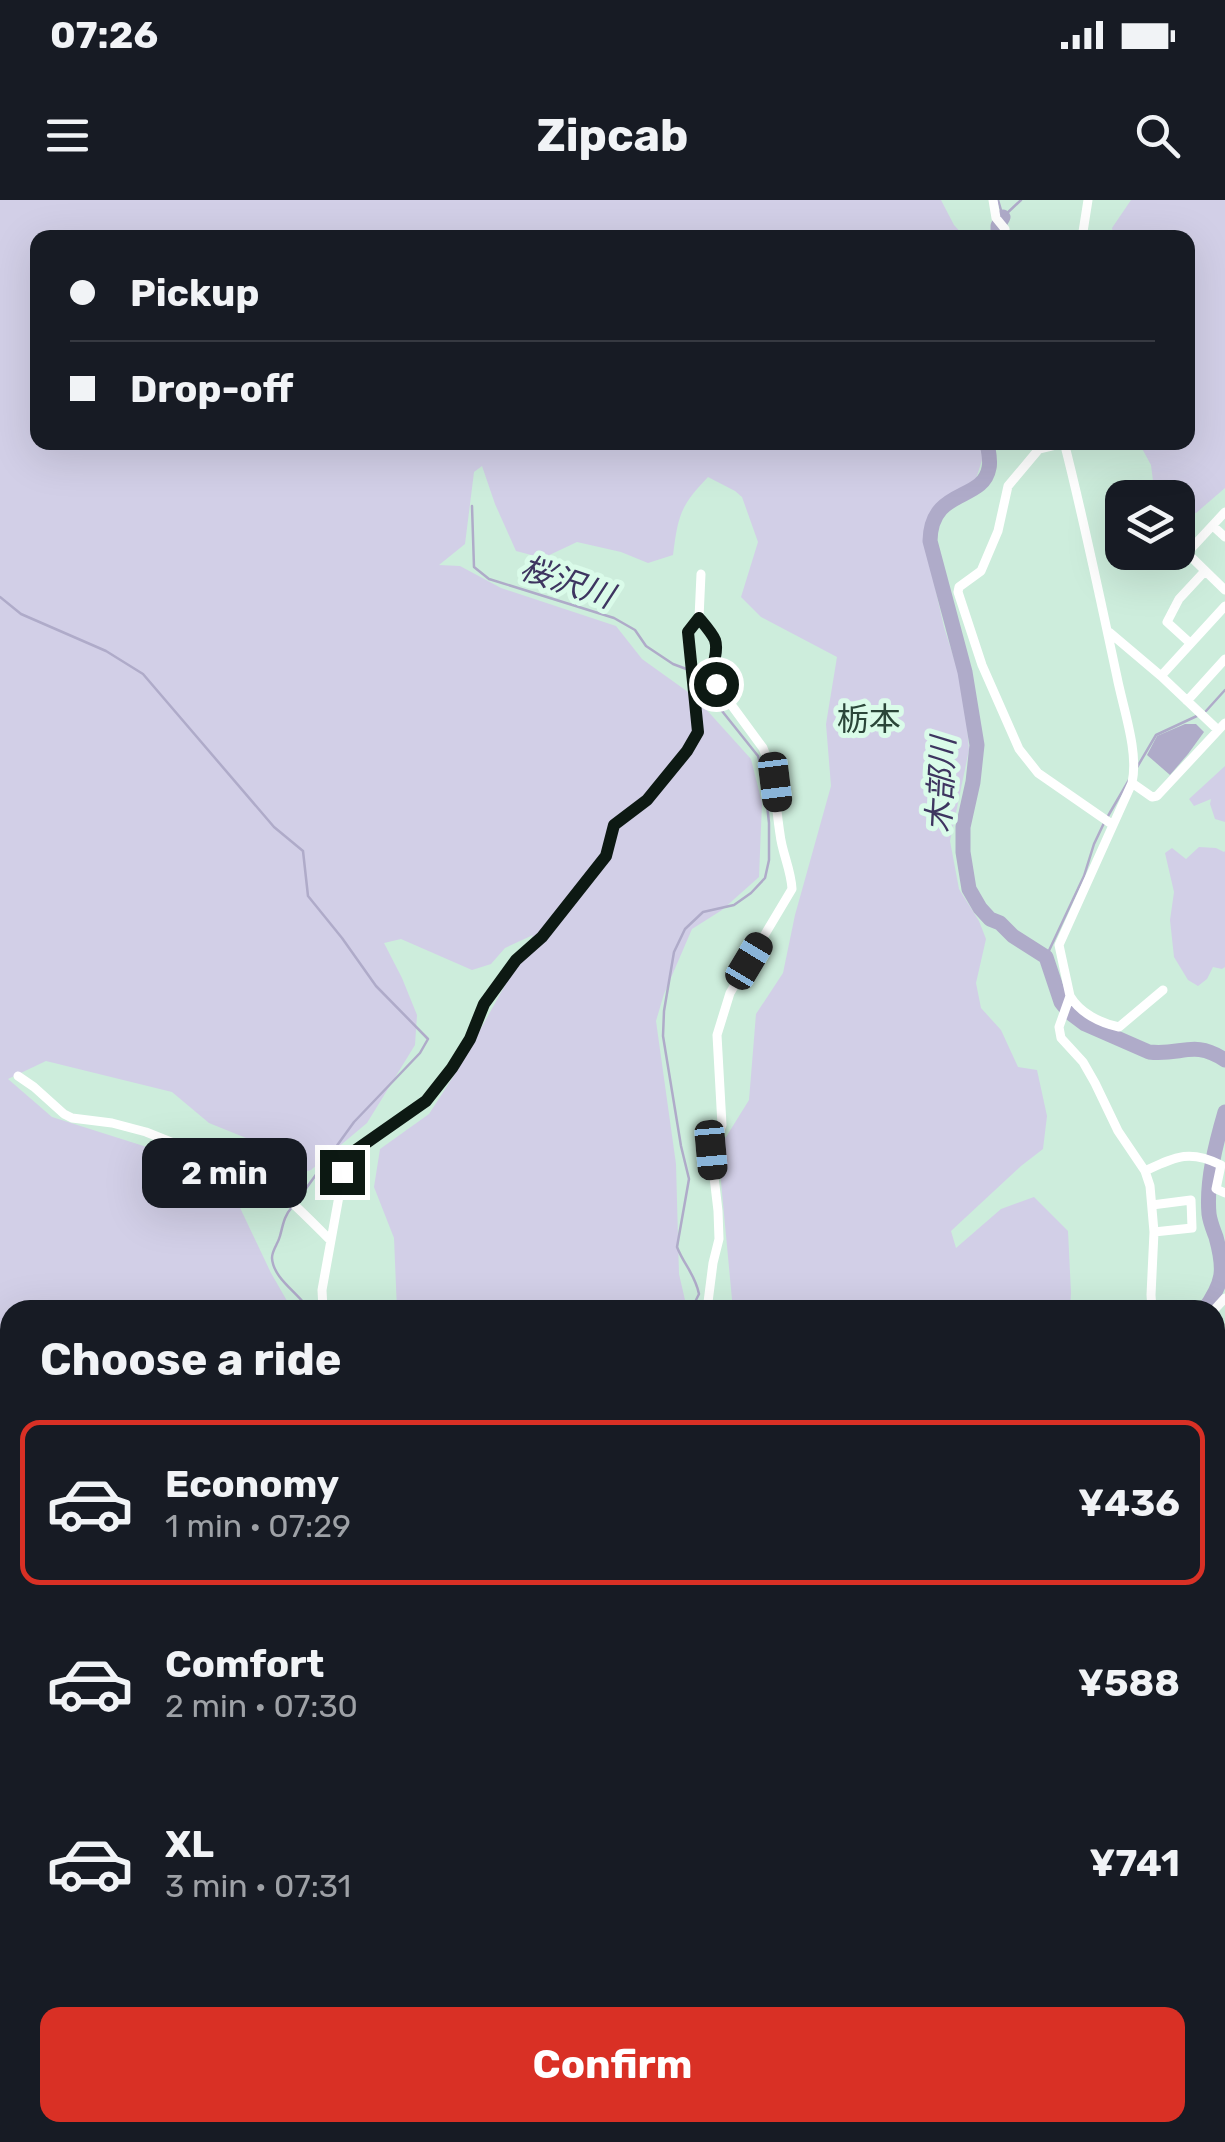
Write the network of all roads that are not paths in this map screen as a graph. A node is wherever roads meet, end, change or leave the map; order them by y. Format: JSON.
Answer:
{"nodes":[{"id":1,"x":993,"y":200,"type":"edge"},
{"id":2,"x":1088,"y":200,"type":"edge"},
{"id":3,"x":1005,"y":230,"type":"edge"},
{"id":4,"x":1083,"y":230,"type":"edge"},
{"id":5,"x":1038,"y":450,"type":"edge"},
{"id":6,"x":1066,"y":450,"type":"edge"},
{"id":7,"x":1225,"y":512,"type":"edge"},
{"id":8,"x":1213,"y":526,"type":"junction"},
{"id":9,"x":1225,"y":537,"type":"edge"},
{"id":10,"x":1205,"y":571,"type":"junction"},
{"id":11,"x":701,"y":574,"type":"dead end"},
{"id":12,"x":1225,"y":590,"type":"edge"},
{"id":13,"x":1225,"y":606,"type":"edge"},
{"id":14,"x":699,"y":618,"type":"junction"},
{"id":15,"x":1107,"y":630,"type":"junction"},
{"id":16,"x":1190,"y":643,"type":"junction"},
{"id":17,"x":1225,"y":659,"type":"edge"},
{"id":18,"x":1161,"y":676,"type":"junction"},
{"id":19,"x":1186,"y":701,"type":"junction"},
{"id":20,"x":1221,"y":727,"type":"edge"},
{"id":21,"x":1132,"y":783,"type":"junction"},
{"id":22,"x":1114,"y":825,"type":"junction"},
{"id":23,"x":1162,"y":990,"type":"dead end"},
{"id":24,"x":1070,"y":996,"type":"junction"},
{"id":25,"x":18,"y":1076,"type":"dead end"},
{"id":26,"x":1146,"y":1171,"type":"junction"},
{"id":27,"x":1225,"y":1193,"type":"edge"},
{"id":28,"x":1152,"y":1205,"type":"junction"},
{"id":29,"x":1154,"y":1232,"type":"junction"},
{"id":30,"x":330,"y":1240,"type":"junction"},
{"id":31,"x":322,"y":1300,"type":"edge"},
{"id":32,"x":709,"y":1300,"type":"edge"},
{"id":33,"x":1152,"y":1300,"type":"edge"}],
"edges":[{"from":1,"to":3,"type":"street"},
{"from":2,"to":4,"type":"street"},
{"from":5,"to":22,"type":"street"},
{"from":6,"to":15,"type":"street"},
{"from":7,"to":8,"type":"street"},
{"from":8,"to":9,"type":"street"},
{"from":8,"to":10,"type":"street"},
{"from":10,"to":12,"type":"street"},
{"from":10,"to":16,"type":"street"},
{"from":11,"to":14,"type":"street"},
{"from":13,"to":16,"type":"street"},
{"from":14,"to":30,"type":"street"},
{"from":14,"to":32,"type":"street"},
{"from":15,"to":18,"type":"street"},
{"from":15,"to":21,"type":"street"},
{"from":16,"to":18,"type":"street"},
{"from":17,"to":19,"type":"street"},
{"from":18,"to":19,"type":"street"},
{"from":19,"to":20,"type":"street"},
{"from":20,"to":21,"type":"street"},
{"from":21,"to":22,"type":"street"},
{"from":22,"to":24,"type":"street"},
{"from":23,"to":24,"type":"street"},
{"from":24,"to":26,"type":"street"},
{"from":25,"to":30,"type":"street"},
{"from":26,"to":27,"type":"street"},
{"from":26,"to":28,"type":"street"},
{"from":28,"to":29,"type":"street"},
{"from":28,"to":29,"type":"street"},
{"from":29,"to":33,"type":"street"},
{"from":30,"to":31,"type":"street"}]}
